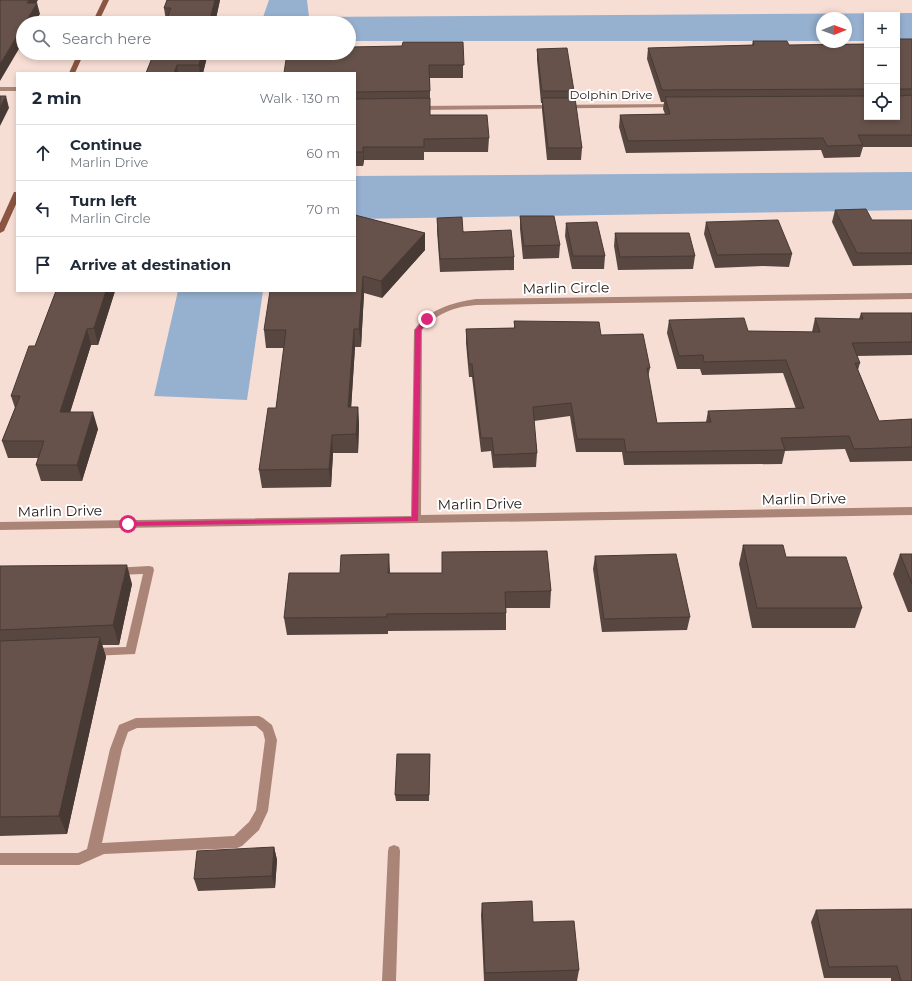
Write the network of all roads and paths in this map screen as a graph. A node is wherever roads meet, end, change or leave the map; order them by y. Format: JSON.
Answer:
{"nodes":[{"id":1,"x":106,"y":0,"type":"edge"},
{"id":2,"x":98,"y":16,"type":"edge"},
{"id":3,"x":78,"y":60,"type":"edge"},
{"id":4,"x":72,"y":72,"type":"edge"},
{"id":5,"x":0,"y":89,"type":"edge"},
{"id":6,"x":16,"y":89,"type":"edge"},
{"id":7,"x":686,"y":106,"type":"edge"},
{"id":8,"x":410,"y":108,"type":"edge"},
{"id":9,"x":16,"y":196,"type":"edge"},
{"id":10,"x":0,"y":231,"type":"edge"},
{"id":11,"x":912,"y":296,"type":"edge"},
{"id":12,"x":912,"y":511,"type":"edge"},
{"id":13,"x":416,"y":519,"type":"junction"},
{"id":14,"x":0,"y":526,"type":"edge"},
{"id":15,"x":102,"y":571,"type":"edge"},
{"id":16,"x":77,"y":653,"type":"edge"},
{"id":17,"x":394,"y":851,"type":"dead end"},
{"id":18,"x":93,"y":852,"type":"junction"},
{"id":19,"x":0,"y":859,"type":"edge"},
{"id":20,"x":390,"y":981,"type":"edge"}],
"edges":[{"from":1,"to":2,"type":"street"},
{"from":3,"to":4,"type":"street"},
{"from":5,"to":6,"type":"street"},
{"from":7,"to":8,"type":"street","name":"Dolphin Drive"},
{"from":9,"to":10,"type":"street"},
{"from":11,"to":13,"type":"street","name":"Marlin Circle"},
{"from":12,"to":13,"type":"street","name":"Marlin Drive"},
{"from":13,"to":14,"type":"street","name":"Marlin Drive"},
{"from":15,"to":16,"type":"street"},
{"from":17,"to":20,"type":"street"},
{"from":18,"to":18,"type":"street"},
{"from":18,"to":19,"type":"street"}]}
